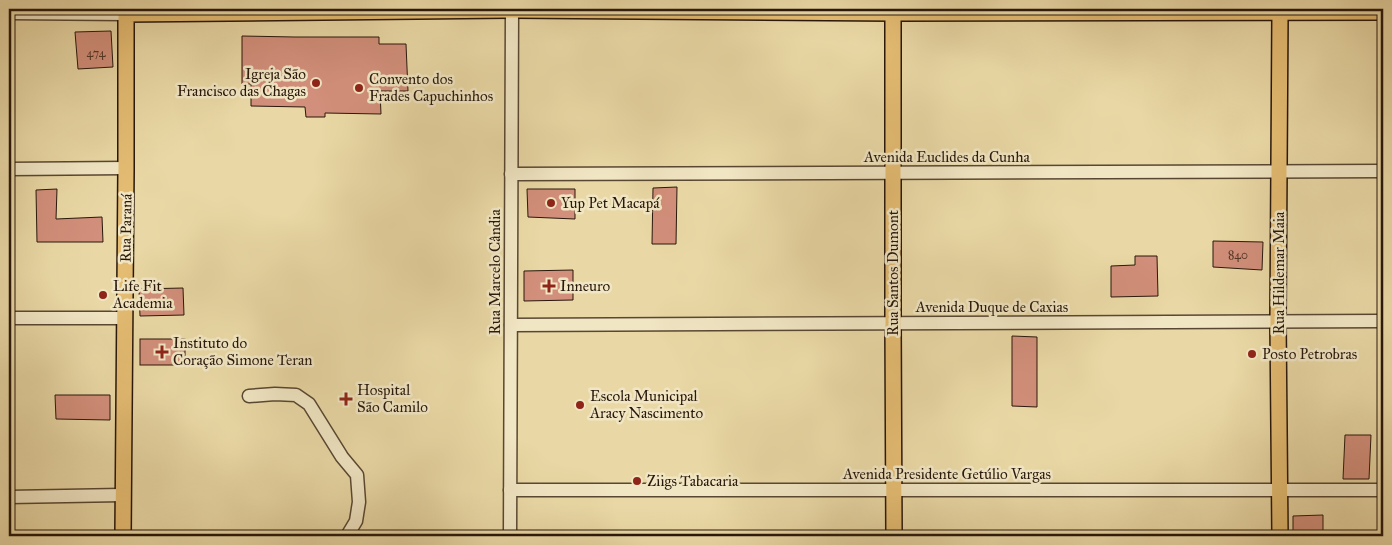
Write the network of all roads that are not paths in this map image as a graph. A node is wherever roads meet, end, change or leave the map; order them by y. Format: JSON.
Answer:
{"nodes":[{"id":1,"x":512,"y":9,"type":"edge"},
{"id":2,"x":126,"y":11,"type":"edge"},
{"id":3,"x":893,"y":11,"type":"edge"},
{"id":4,"x":1280,"y":11,"type":"edge"},
{"id":5,"x":1383,"y":12,"type":"edge"},
{"id":6,"x":9,"y":13,"type":"edge"},
{"id":7,"x":126,"y":168,"type":"junction"},
{"id":8,"x":9,"y":169,"type":"edge"},
{"id":9,"x":1280,"y":172,"type":"junction"},
{"id":10,"x":1383,"y":172,"type":"edge"},
{"id":11,"x":893,"y":173,"type":"junction"},
{"id":12,"x":511,"y":174,"type":"junction"},
{"id":13,"x":9,"y":318,"type":"edge"},
{"id":14,"x":124,"y":318,"type":"junction"},
{"id":15,"x":1383,"y":320,"type":"edge"},
{"id":16,"x":1278,"y":322,"type":"junction"},
{"id":17,"x":893,"y":324,"type":"junction"},
{"id":18,"x":511,"y":325,"type":"junction"},
{"id":19,"x":249,"y":396,"type":"dead end"},
{"id":20,"x":510,"y":490,"type":"junction"},
{"id":21,"x":894,"y":490,"type":"junction"},
{"id":22,"x":1280,"y":490,"type":"junction"},
{"id":23,"x":1383,"y":490,"type":"edge"},
{"id":24,"x":122,"y":495,"type":"junction"},
{"id":25,"x":9,"y":497,"type":"edge"},
{"id":26,"x":123,"y":536,"type":"edge"},
{"id":27,"x":347,"y":536,"type":"edge"},
{"id":28,"x":510,"y":536,"type":"edge"},
{"id":29,"x":894,"y":536,"type":"edge"},
{"id":30,"x":1280,"y":536,"type":"edge"}],
"edges":[{"from":1,"to":2,"type":"main road"},
{"from":1,"to":3,"type":"main road"},
{"from":1,"to":12,"type":"street","name":"Rua Marcelo Cândia"},
{"from":2,"to":6,"type":"street"},
{"from":2,"to":7,"type":"main road","name":"Rua Paraná"},
{"from":3,"to":4,"type":"main road"},
{"from":3,"to":11,"type":"main road","name":"Rua Santos Dumont"},
{"from":4,"to":5,"type":"main road"},
{"from":4,"to":9,"type":"main road","name":"Rua Hildemar Maia"},
{"from":7,"to":8,"type":"street"},
{"from":7,"to":14,"type":"main road","name":"Rua Paraná"},
{"from":9,"to":10,"type":"street","name":"Avenida Euclides da Cunha"},
{"from":9,"to":11,"type":"street","name":"Avenida Euclides da Cunha"},
{"from":9,"to":16,"type":"main road","name":"Rua Hildemar Maia"},
{"from":11,"to":12,"type":"street","name":"Avenida Euclides da Cunha"},
{"from":11,"to":17,"type":"main road","name":"Rua Santos Dumont"},
{"from":12,"to":18,"type":"street","name":"Rua Marcelo Cândia"},
{"from":13,"to":14,"type":"street"},
{"from":14,"to":24,"type":"main road","name":"Rua Paraná"},
{"from":15,"to":16,"type":"street","name":"Avenida Duque de Caxias"},
{"from":16,"to":17,"type":"street","name":"Avenida Duque de Caxias"},
{"from":16,"to":22,"type":"main road","name":"Rua Hildemar Maia"},
{"from":17,"to":18,"type":"street","name":"Avenida Duque de Caxias"},
{"from":17,"to":21,"type":"main road","name":"Rua Santos Dumont"},
{"from":18,"to":20,"type":"street","name":"Rua Marcelo Cândia"},
{"from":19,"to":27,"type":"street"},
{"from":20,"to":21,"type":"street","name":"Avenida Presidente Getúlio Vargas"},
{"from":20,"to":28,"type":"street","name":"Rua Marcelo Cândia"},
{"from":21,"to":22,"type":"street","name":"Avenida Presidente Getúlio Vargas"},
{"from":21,"to":29,"type":"main road","name":"Rua Santos Dumont"},
{"from":22,"to":23,"type":"street","name":"Avenida Presidente Getúlio Vargas"},
{"from":22,"to":30,"type":"main road","name":"Rua Hildemar Maia"},
{"from":24,"to":25,"type":"street"},
{"from":24,"to":26,"type":"main road","name":"Rua Paraná"}]}
